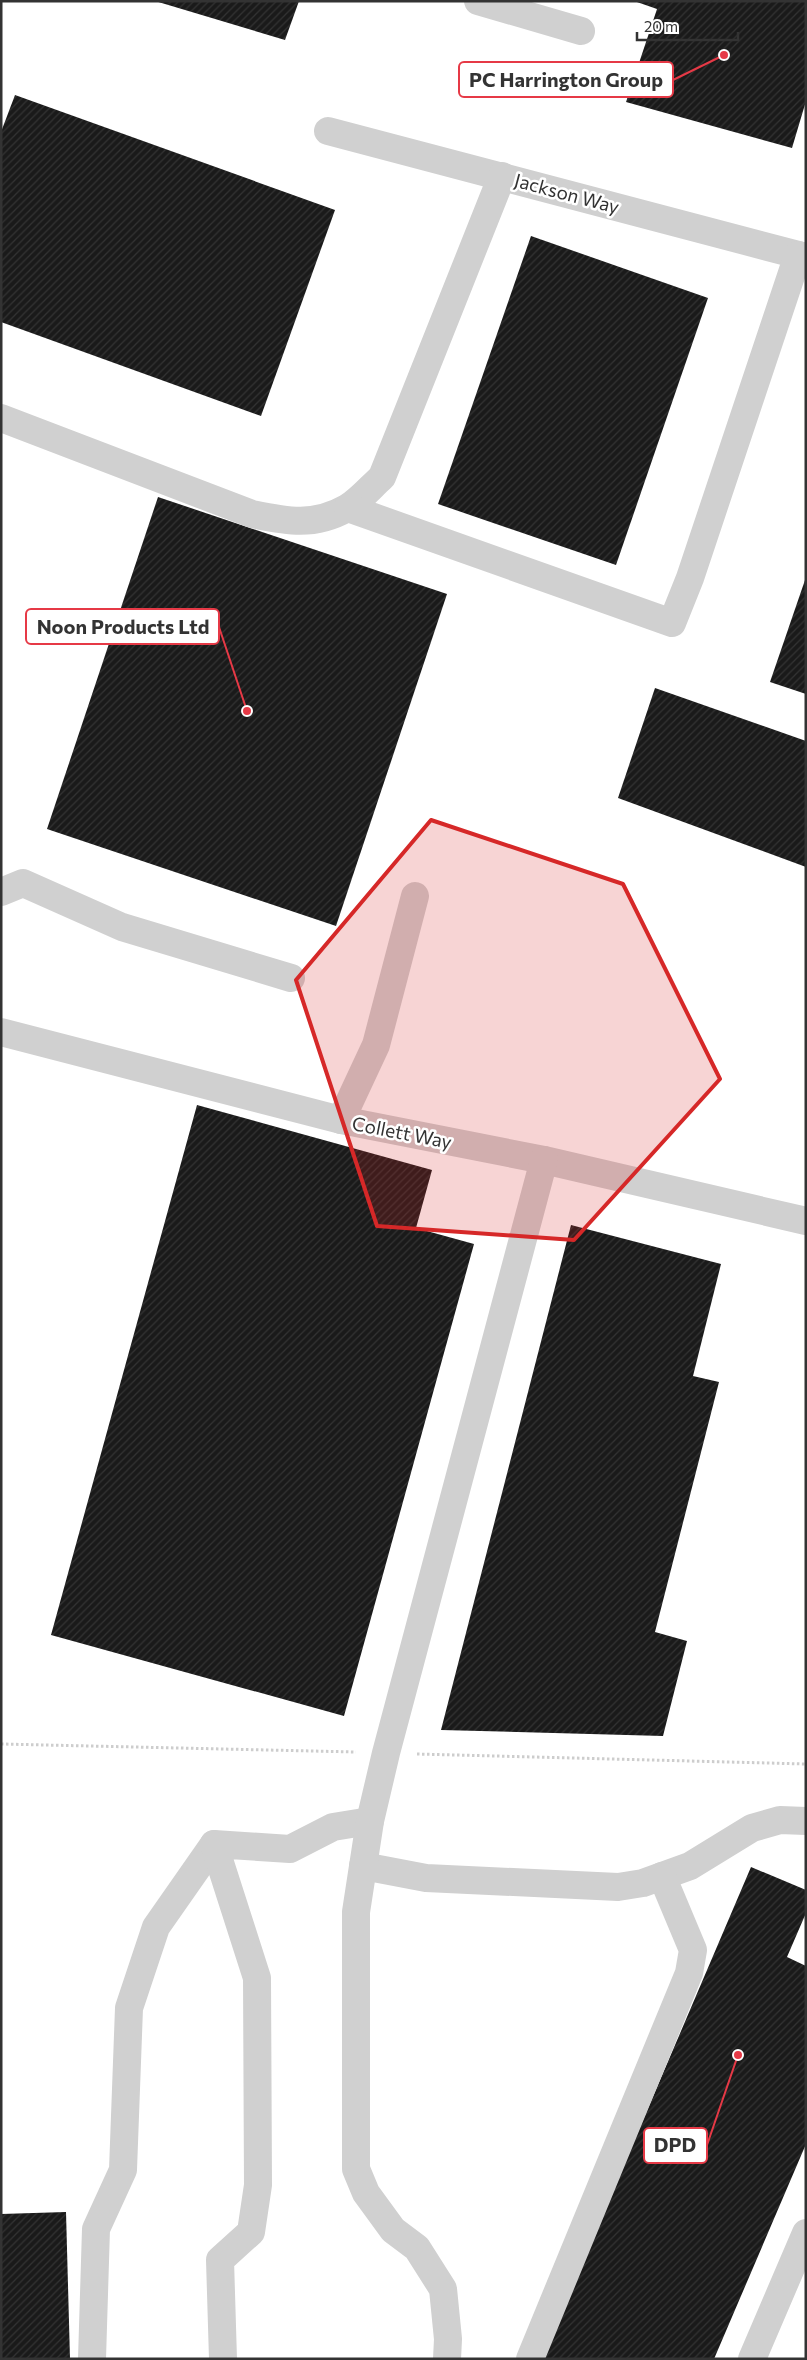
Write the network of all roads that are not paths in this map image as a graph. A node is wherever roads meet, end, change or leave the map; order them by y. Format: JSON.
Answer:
{"nodes":[{"id":1,"x":478,"y":1,"type":"edge"},
{"id":2,"x":581,"y":32,"type":"dead end"},
{"id":3,"x":328,"y":131,"type":"dead end"},
{"id":4,"x":502,"y":176,"type":"junction"},
{"id":5,"x":802,"y":256,"type":"edge"},
{"id":6,"x":1,"y":418,"type":"edge"},
{"id":7,"x":348,"y":508,"type":"junction"},
{"id":8,"x":1,"y":892,"type":"edge"},
{"id":9,"x":415,"y":896,"type":"dead end"},
{"id":10,"x":291,"y":978,"type":"dead end"},
{"id":11,"x":1,"y":1032,"type":"edge"},
{"id":12,"x":340,"y":1120,"type":"junction"},
{"id":13,"x":544,"y":1160,"type":"junction"},
{"id":14,"x":806,"y":1221,"type":"edge"},
{"id":15,"x":370,"y":1821,"type":"junction"},
{"id":16,"x":806,"y":1821,"type":"edge"},
{"id":17,"x":214,"y":1844,"type":"junction"},
{"id":18,"x":363,"y":1866,"type":"junction"},
{"id":19,"x":662,"y":1876,"type":"junction"},
{"id":20,"x":806,"y":2233,"type":"edge"},
{"id":21,"x":92,"y":2359,"type":"edge"},
{"id":22,"x":223,"y":2359,"type":"edge"},
{"id":23,"x":447,"y":2359,"type":"edge"},
{"id":24,"x":530,"y":2359,"type":"edge"},
{"id":25,"x":752,"y":2359,"type":"edge"}],
"edges":[{"from":1,"to":2,"type":"street"},
{"from":3,"to":4,"type":"street","name":"Jackson Way"},
{"from":4,"to":5,"type":"street","name":"Jackson Way"},
{"from":4,"to":7,"type":"street"},
{"from":5,"to":7,"type":"street"},
{"from":6,"to":7,"type":"street"},
{"from":8,"to":10,"type":"street"},
{"from":9,"to":12,"type":"street"},
{"from":11,"to":12,"type":"street","name":"Collett Way"},
{"from":12,"to":13,"type":"street","name":"Collett Way"},
{"from":13,"to":14,"type":"street","name":"Collett Way"},
{"from":13,"to":15,"type":"street"},
{"from":15,"to":17,"type":"street"},
{"from":15,"to":18,"type":"street"},
{"from":16,"to":19,"type":"street"},
{"from":17,"to":21,"type":"street"},
{"from":17,"to":22,"type":"street"},
{"from":18,"to":19,"type":"street"},
{"from":18,"to":23,"type":"street"},
{"from":19,"to":24,"type":"street"},
{"from":20,"to":25,"type":"street"}]}
